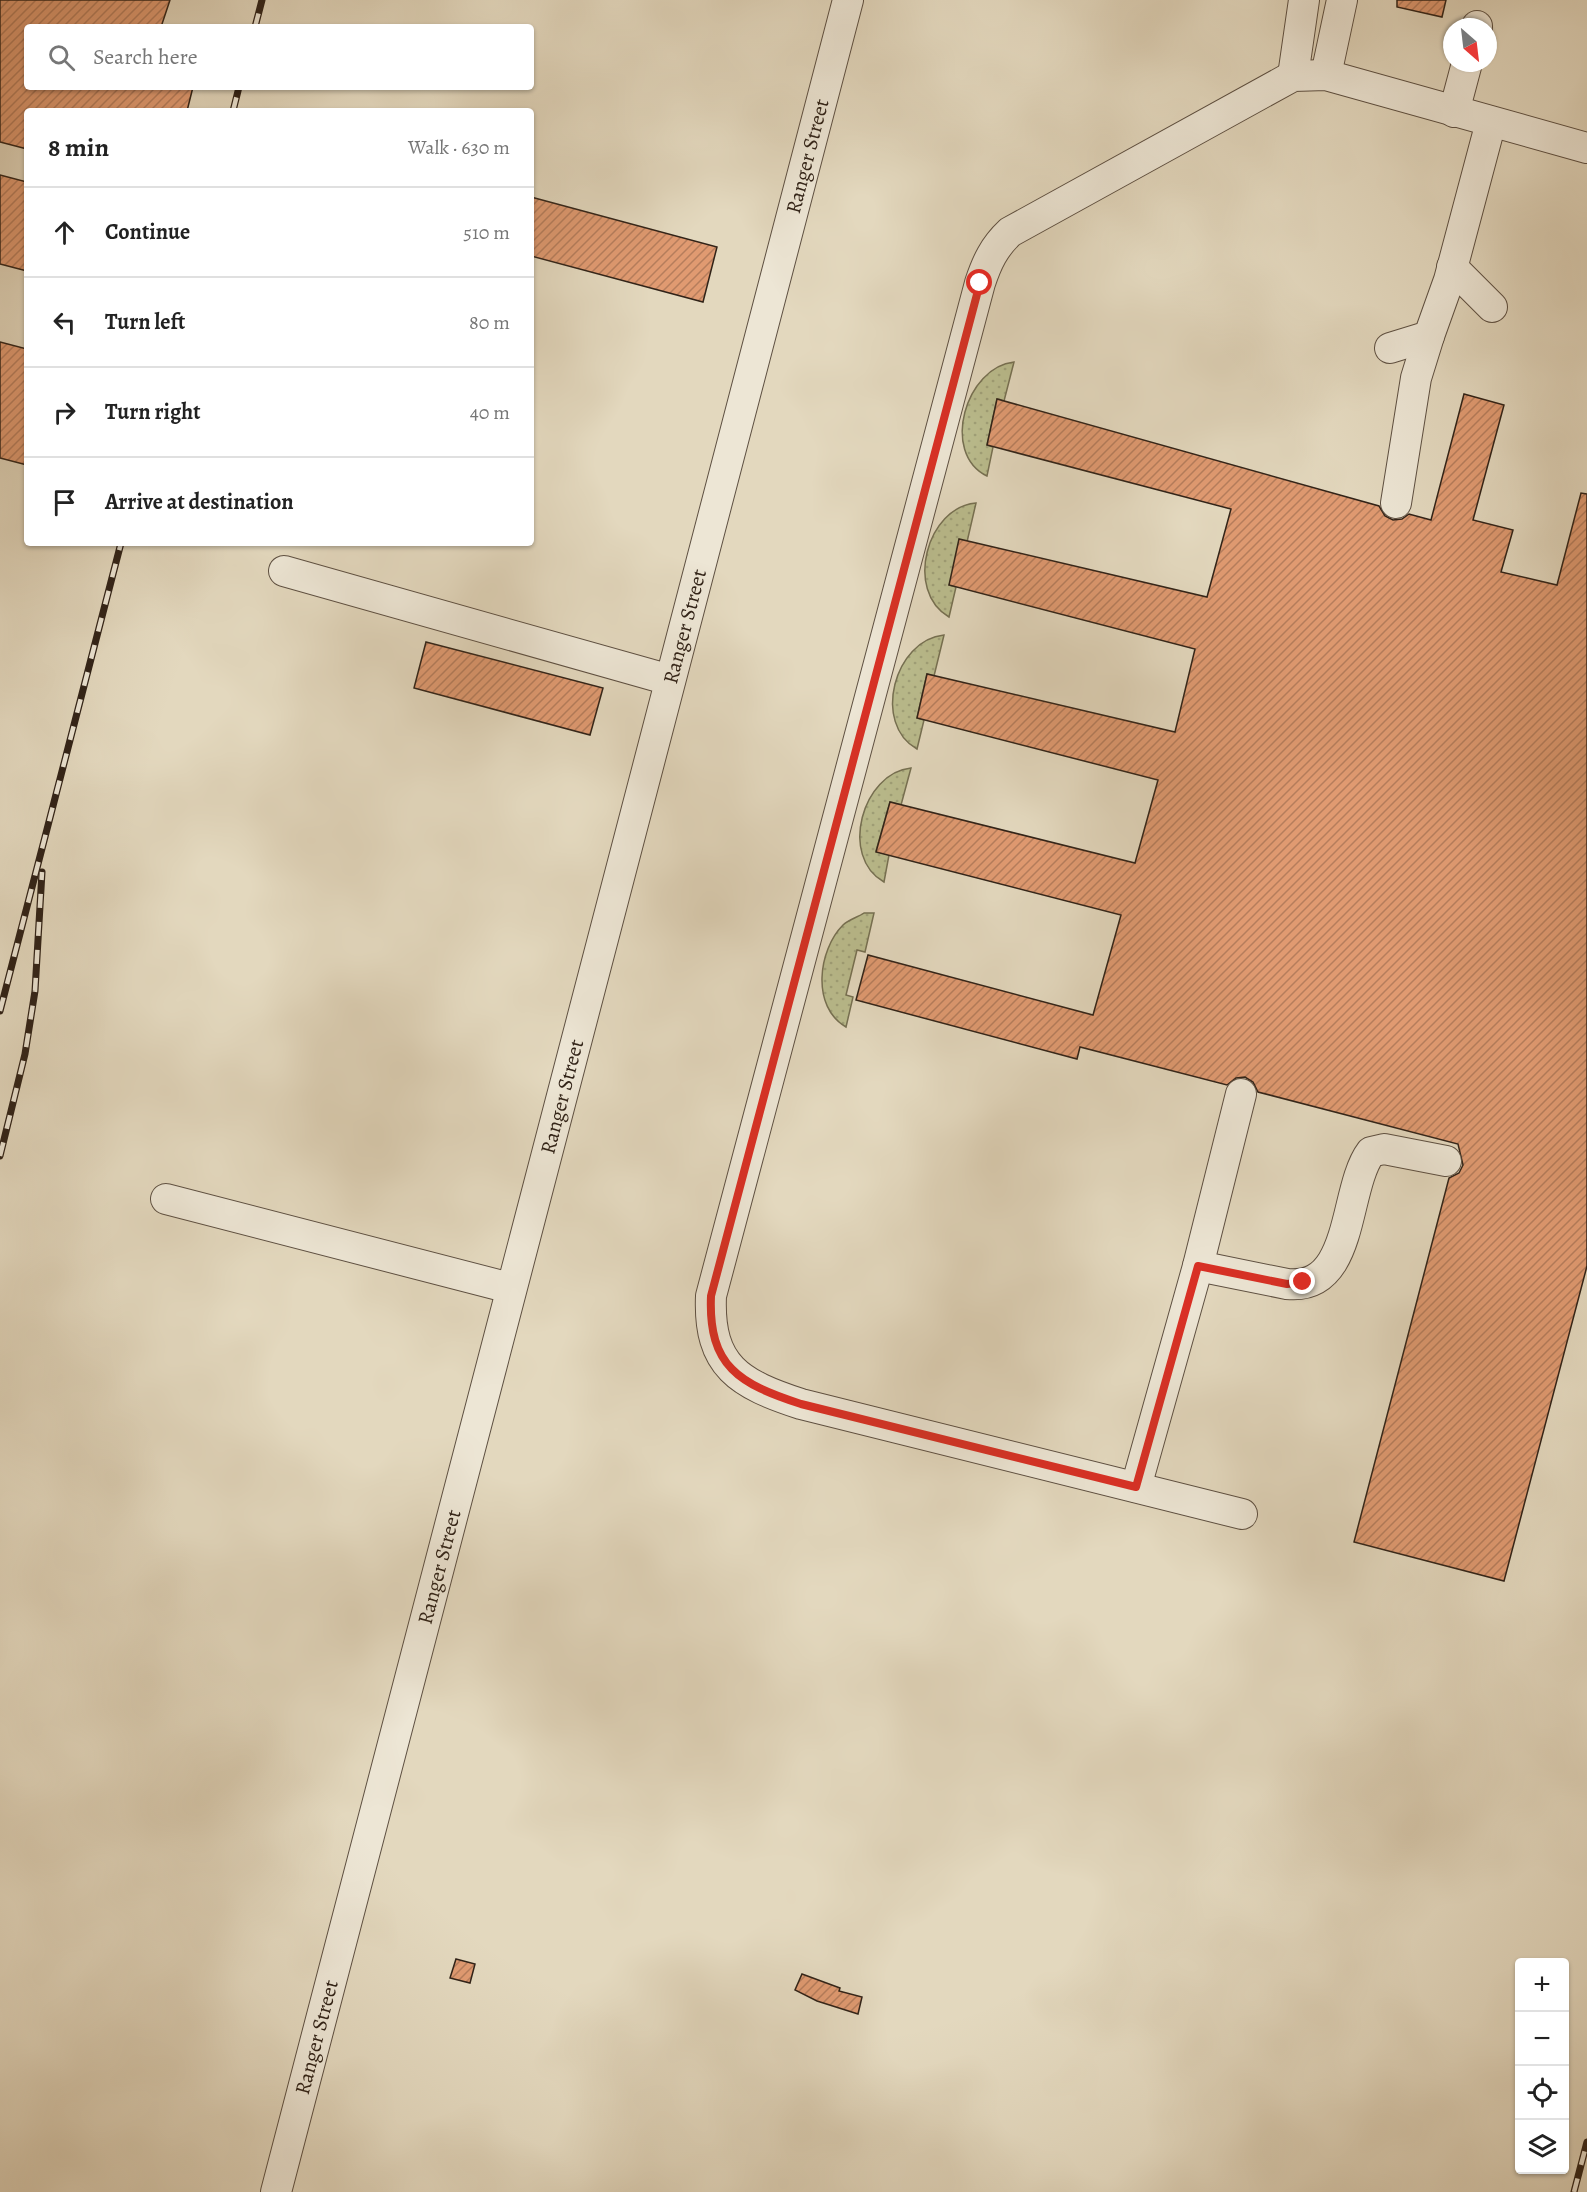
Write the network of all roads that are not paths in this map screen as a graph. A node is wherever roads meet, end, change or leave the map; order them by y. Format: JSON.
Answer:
{"nodes":[{"id":1,"x":848,"y":0,"type":"edge"},
{"id":2,"x":1304,"y":0,"type":"edge"},
{"id":3,"x":1342,"y":0,"type":"edge"},
{"id":4,"x":1465,"y":72,"type":"edge"},
{"id":5,"x":1326,"y":75,"type":"junction"},
{"id":6,"x":1293,"y":76,"type":"junction"},
{"id":7,"x":1454,"y":112,"type":"junction"},
{"id":8,"x":1491,"y":122,"type":"junction"},
{"id":9,"x":1587,"y":148,"type":"edge"},
{"id":10,"x":1452,"y":267,"type":"junction"},
{"id":11,"x":1492,"y":307,"type":"dead end"},
{"id":12,"x":1429,"y":336,"type":"junction"},
{"id":13,"x":1390,"y":348,"type":"dead end"},
{"id":14,"x":1396,"y":503,"type":"dead end"},
{"id":15,"x":284,"y":571,"type":"dead end"},
{"id":16,"x":670,"y":680,"type":"junction"},
{"id":17,"x":1241,"y":1094,"type":"dead end"},
{"id":18,"x":1446,"y":1161,"type":"dead end"},
{"id":19,"x":166,"y":1199,"type":"dead end"},
{"id":20,"x":1198,"y":1266,"type":"junction"},
{"id":21,"x":510,"y":1288,"type":"junction"},
{"id":22,"x":1136,"y":1487,"type":"junction"},
{"id":23,"x":1242,"y":1514,"type":"dead end"},
{"id":24,"x":276,"y":2192,"type":"edge"}],
"edges":[{"from":1,"to":16,"type":"lane","name":"Ranger Street"},
{"from":2,"to":6,"type":"lane"},
{"from":3,"to":5,"type":"lane"},
{"from":4,"to":7,"type":"lane"},
{"from":5,"to":6,"type":"lane"},
{"from":5,"to":7,"type":"lane"},
{"from":6,"to":22,"type":"lane"},
{"from":7,"to":8,"type":"lane"},
{"from":8,"to":9,"type":"lane"},
{"from":8,"to":10,"type":"lane"},
{"from":10,"to":11,"type":"lane"},
{"from":10,"to":12,"type":"lane"},
{"from":12,"to":13,"type":"lane"},
{"from":12,"to":14,"type":"lane"},
{"from":15,"to":16,"type":"lane"},
{"from":16,"to":21,"type":"lane","name":"Ranger Street"},
{"from":17,"to":20,"type":"lane"},
{"from":18,"to":20,"type":"lane"},
{"from":19,"to":21,"type":"lane"},
{"from":20,"to":22,"type":"lane"},
{"from":21,"to":24,"type":"lane","name":"Ranger Street"},
{"from":22,"to":23,"type":"lane"}]}
